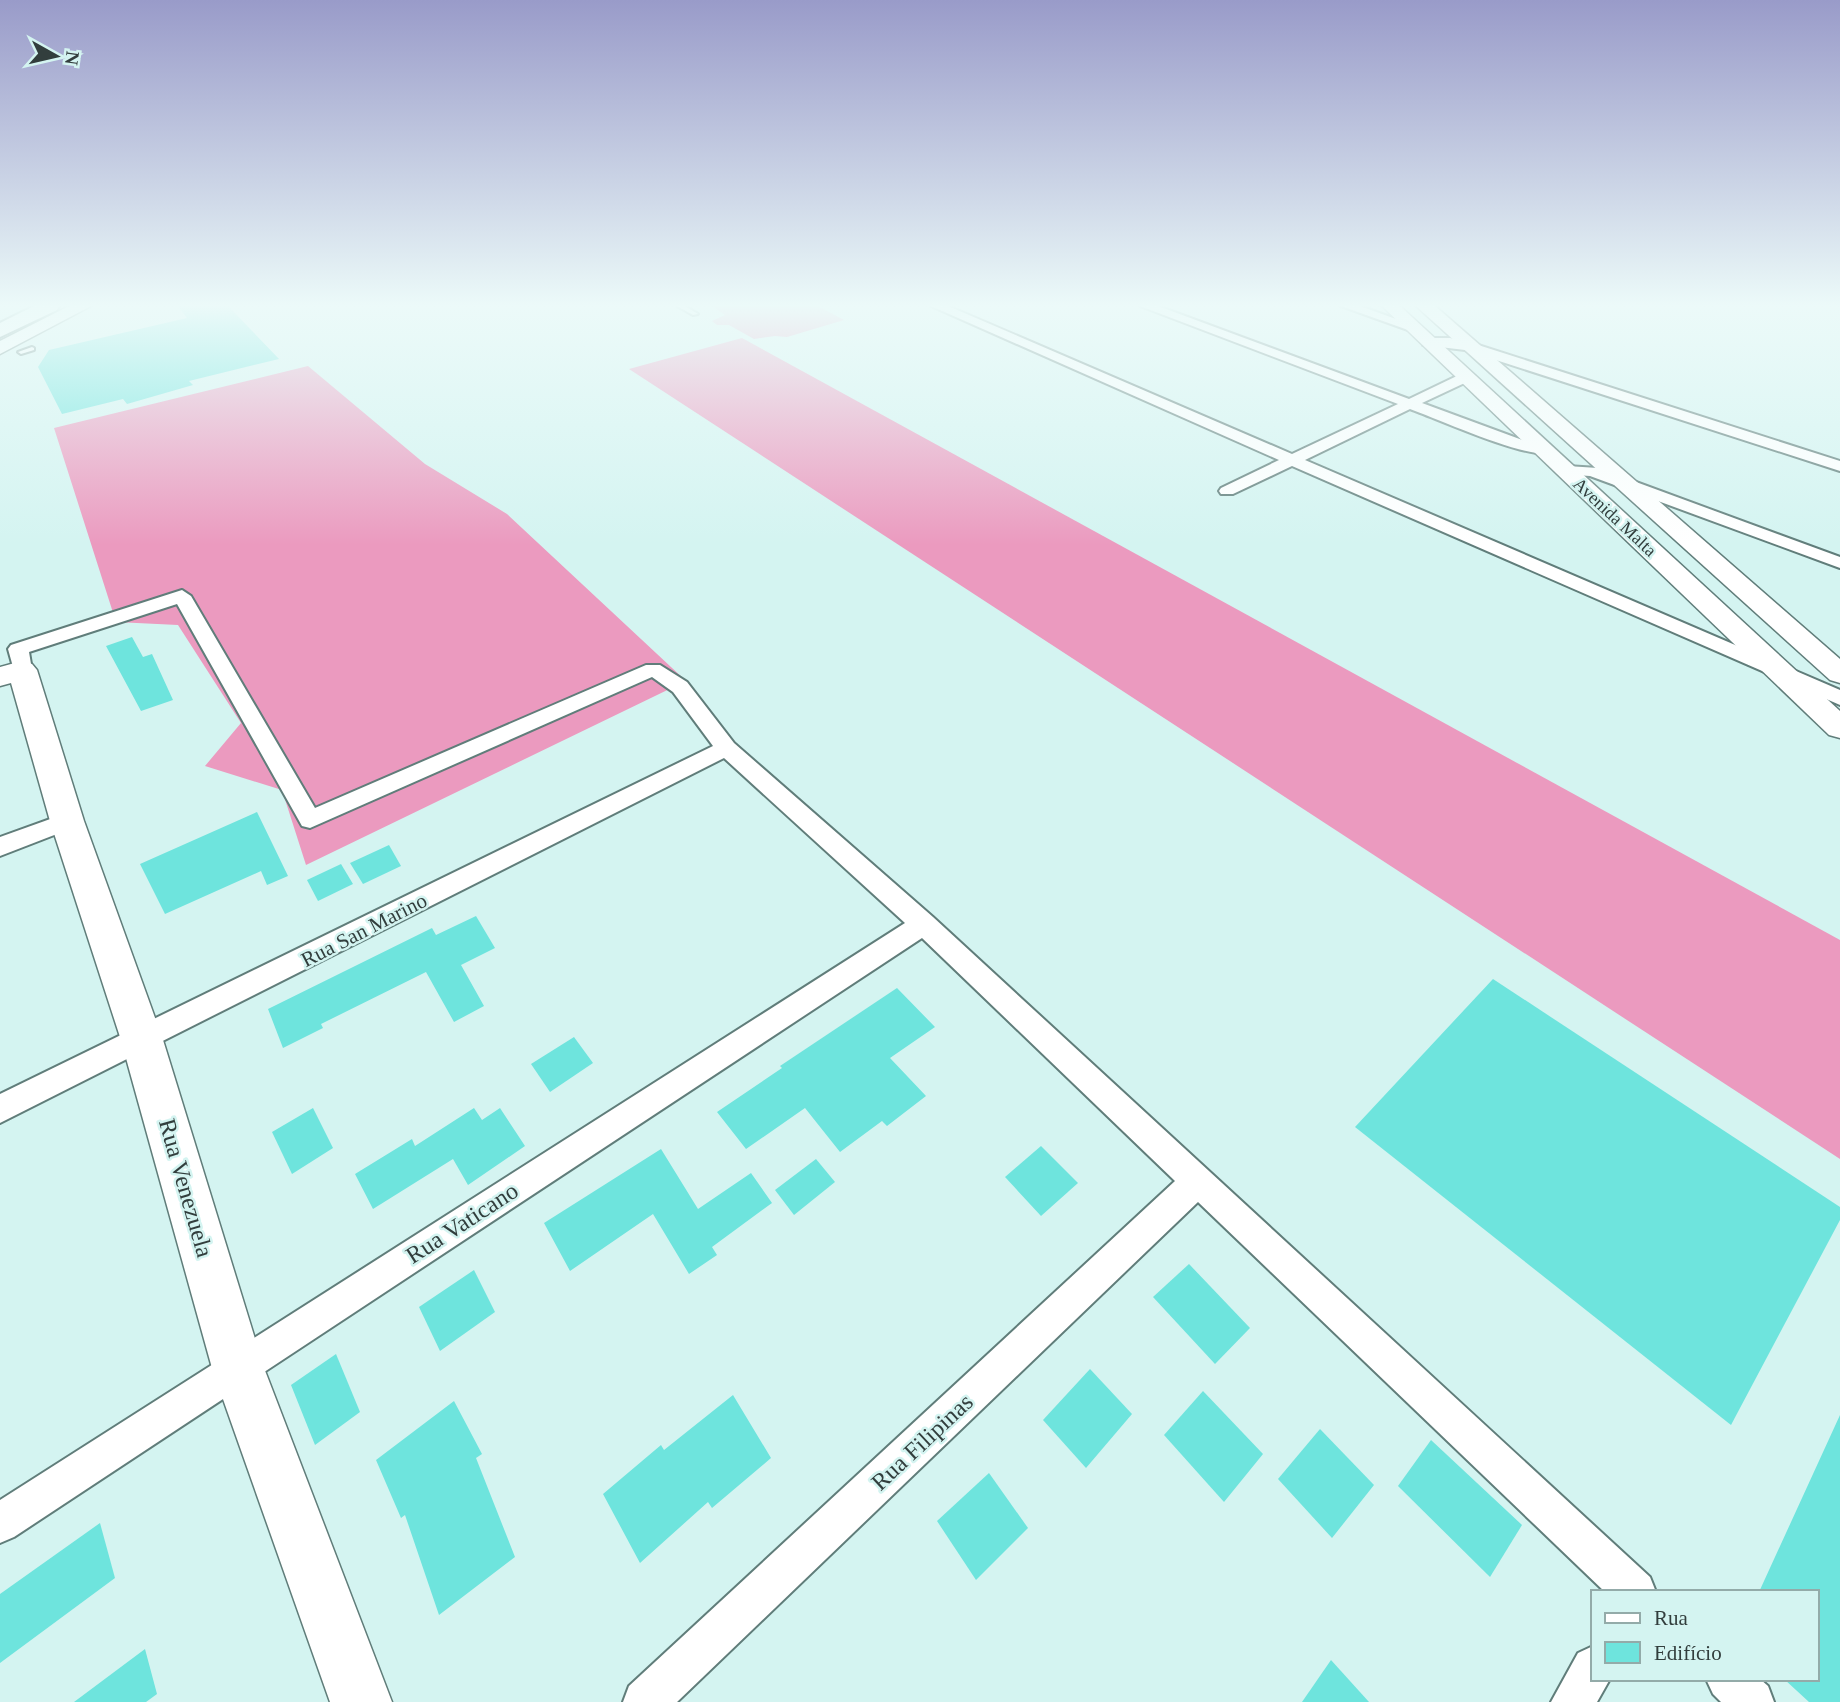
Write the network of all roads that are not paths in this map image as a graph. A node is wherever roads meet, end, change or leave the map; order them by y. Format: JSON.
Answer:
{"nodes":[{"id":1,"x":1121,"y":385,"type":"edge"},
{"id":2,"x":1361,"y":385,"type":"edge"},
{"id":3,"x":1448,"y":385,"type":"edge"},
{"id":4,"x":1475,"y":385,"type":"edge"},
{"id":5,"x":1514,"y":385,"type":"edge"},
{"id":6,"x":1592,"y":385,"type":"edge"},
{"id":7,"x":1409,"y":403,"type":"junction"},
{"id":8,"x":1545,"y":450,"type":"junction"},
{"id":9,"x":1293,"y":460,"type":"junction"},
{"id":10,"x":1840,"y":466,"type":"edge"},
{"id":11,"x":1567,"y":471,"type":"junction"},
{"id":12,"x":1624,"y":483,"type":"junction"},
{"id":13,"x":1227,"y":491,"type":"dead end"},
{"id":14,"x":1840,"y":563,"type":"edge"},
{"id":15,"x":1777,"y":670,"type":"junction"},
{"id":16,"x":11,"y":674,"type":"edge"},
{"id":17,"x":1840,"y":674,"type":"edge"},
{"id":18,"x":1840,"y":698,"type":"edge"},
{"id":19,"x":1840,"y":728,"type":"edge"},
{"id":20,"x":726,"y":748,"type":"junction"},
{"id":21,"x":67,"y":821,"type":"junction"},
{"id":22,"x":0,"y":847,"type":"edge"},
{"id":23,"x":924,"y":924,"type":"junction"},
{"id":24,"x":142,"y":1040,"type":"junction"},
{"id":25,"x":0,"y":1109,"type":"edge"},
{"id":26,"x":1198,"y":1181,"type":"junction"},
{"id":27,"x":238,"y":1368,"type":"junction"},
{"id":28,"x":0,"y":1523,"type":"edge"},
{"id":29,"x":1633,"y":1590,"type":"edge"},
{"id":30,"x":1591,"y":1671,"type":"edge"},
{"id":31,"x":1730,"y":1681,"type":"edge"},
{"id":32,"x":360,"y":1702,"type":"edge"},
{"id":33,"x":645,"y":1702,"type":"edge"},
{"id":34,"x":1573,"y":1702,"type":"edge"},
{"id":35,"x":1752,"y":1702,"type":"edge"}],
"edges":[{"from":1,"to":9,"type":"street"},
{"from":2,"to":7,"type":"street"},
{"from":3,"to":7,"type":"street"},
{"from":4,"to":8,"type":"street","name":"Avenida Malta"},
{"from":5,"to":12,"type":"street","name":"Avenida Malta"},
{"from":6,"to":10,"type":"street"},
{"from":7,"to":8,"type":"street"},
{"from":7,"to":9,"type":"street"},
{"from":8,"to":11,"type":"street","name":"Avenida Malta"},
{"from":9,"to":13,"type":"street"},
{"from":9,"to":15,"type":"street"},
{"from":11,"to":12,"type":"street"},
{"from":11,"to":15,"type":"street","name":"Avenida Malta"},
{"from":12,"to":14,"type":"street"},
{"from":12,"to":17,"type":"street","name":"Avenida Malta"},
{"from":15,"to":18,"type":"street"},
{"from":15,"to":19,"type":"street","name":"Avenida Malta"},
{"from":16,"to":20,"type":"street"},
{"from":16,"to":21,"type":"street","name":"Rua Venezuela"},
{"from":20,"to":23,"type":"street"},
{"from":20,"to":24,"type":"street","name":"Rua San Marino"},
{"from":21,"to":22,"type":"street"},
{"from":21,"to":24,"type":"street","name":"Rua Venezuela"},
{"from":23,"to":26,"type":"street"},
{"from":23,"to":27,"type":"street","name":"Rua Vaticano"},
{"from":24,"to":25,"type":"street","name":"Rua San Marino"},
{"from":24,"to":27,"type":"street","name":"Rua Venezuela"},
{"from":26,"to":29,"type":"street"},
{"from":26,"to":33,"type":"street","name":"Rua Filipinas"},
{"from":27,"to":28,"type":"street","name":"Rua Vaticano"},
{"from":27,"to":32,"type":"street","name":"Rua Venezuela"},
{"from":30,"to":34,"type":"street"},
{"from":31,"to":35,"type":"street"}]}
